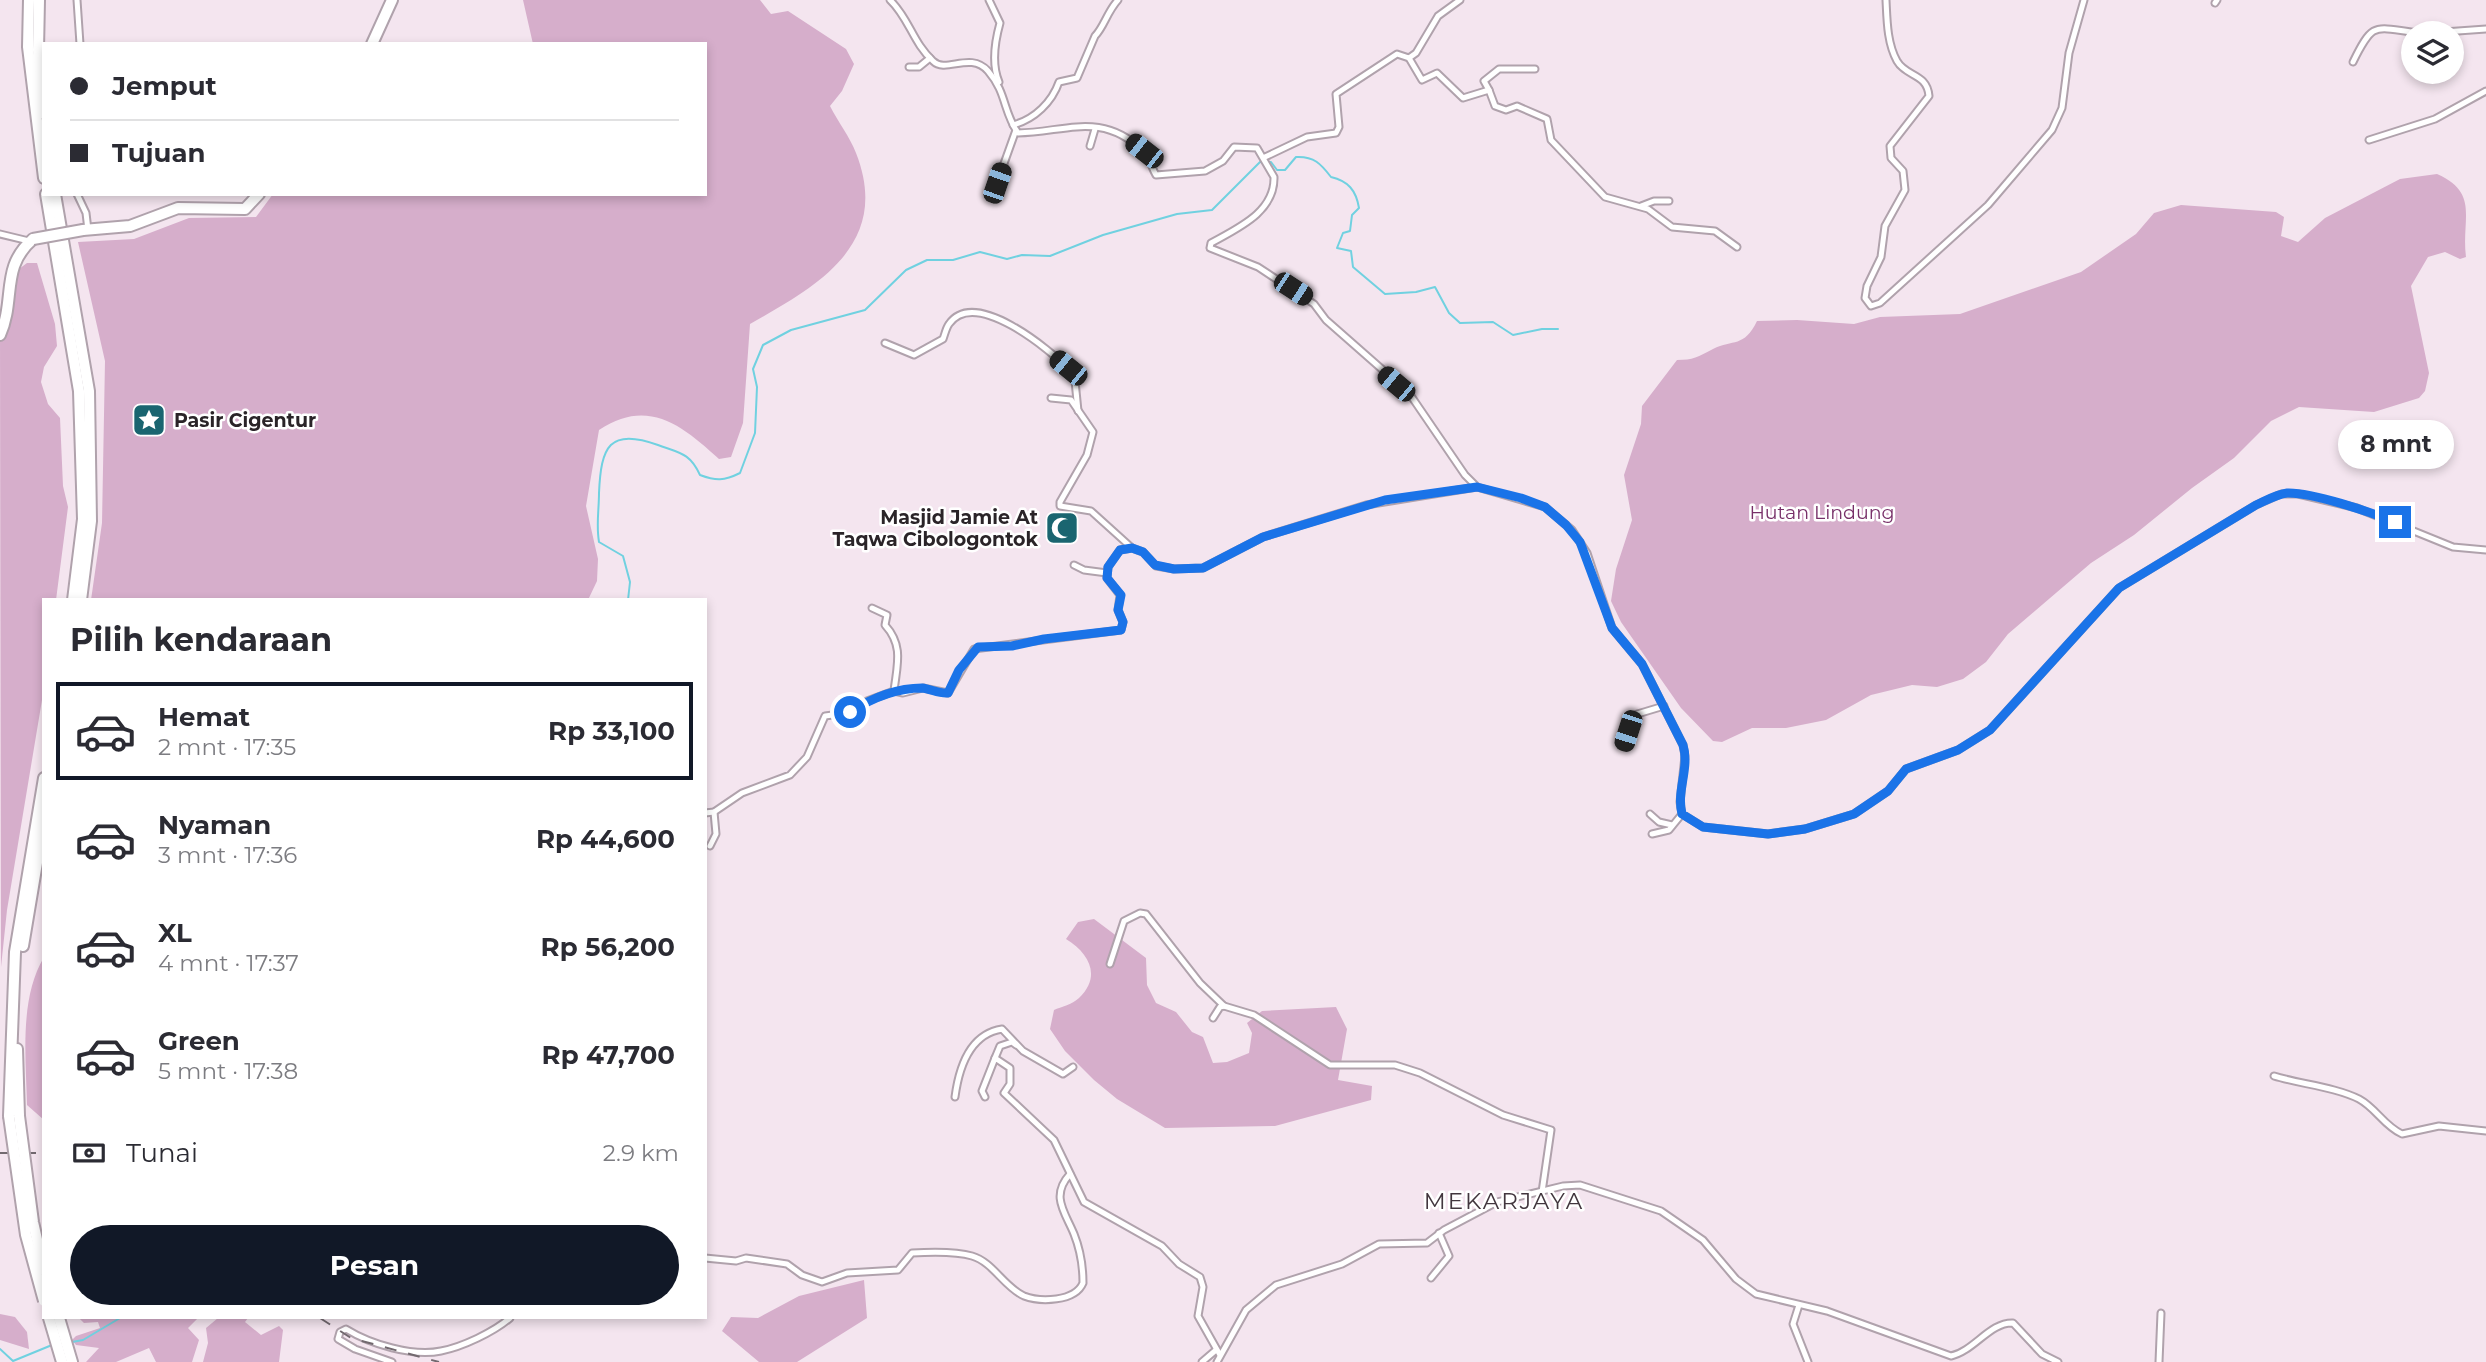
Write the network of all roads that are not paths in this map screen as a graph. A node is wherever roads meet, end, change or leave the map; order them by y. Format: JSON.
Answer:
{"nodes":[{"id":1,"x":29,"y":0,"type":"edge"},
{"id":2,"x":39,"y":0,"type":"edge"},
{"id":3,"x":77,"y":0,"type":"edge"},
{"id":4,"x":392,"y":0,"type":"edge"},
{"id":5,"x":890,"y":0,"type":"edge"},
{"id":6,"x":989,"y":0,"type":"edge"},
{"id":7,"x":1118,"y":0,"type":"edge"},
{"id":8,"x":1460,"y":0,"type":"edge"},
{"id":9,"x":1886,"y":0,"type":"edge"},
{"id":10,"x":2084,"y":0,"type":"edge"},
{"id":11,"x":2486,"y":29,"type":"edge"},
{"id":12,"x":2401,"y":31,"type":"edge"},
{"id":13,"x":2464,"y":31,"type":"edge"},
{"id":14,"x":80,"y":42,"type":"edge"},
{"id":15,"x":373,"y":42,"type":"edge"},
{"id":16,"x":930,"y":58,"type":"junction"},
{"id":17,"x":1409,"y":58,"type":"junction"},
{"id":18,"x":2353,"y":62,"type":"dead end"},
{"id":19,"x":909,"y":67,"type":"dead end"},
{"id":20,"x":1535,"y":69,"type":"dead end"},
{"id":21,"x":1421,"y":79,"type":"junction"},
{"id":22,"x":1000,"y":85,"type":"junction"},
{"id":23,"x":1417,"y":87,"type":"dead end"},
{"id":24,"x":1489,"y":90,"type":"junction"},
{"id":25,"x":2486,"y":91,"type":"edge"},
{"id":26,"x":42,"y":93,"type":"edge"},
{"id":27,"x":1015,"y":127,"type":"junction"},
{"id":28,"x":1095,"y":129,"type":"junction"},
{"id":29,"x":2369,"y":140,"type":"dead end"},
{"id":30,"x":1090,"y":146,"type":"dead end"},
{"id":31,"x":42,"y":162,"type":"edge"},
{"id":32,"x":1268,"y":163,"type":"junction"},
{"id":33,"x":997,"y":183,"type":"dead end"},
{"id":34,"x":46,"y":196,"type":"edge"},
{"id":35,"x":55,"y":196,"type":"edge"},
{"id":36,"x":78,"y":196,"type":"edge"},
{"id":37,"x":258,"y":196,"type":"edge"},
{"id":38,"x":1669,"y":201,"type":"dead end"},
{"id":39,"x":1638,"y":207,"type":"junction"},
{"id":40,"x":85,"y":230,"type":"junction"},
{"id":41,"x":0,"y":234,"type":"edge"},
{"id":42,"x":31,"y":240,"type":"junction"},
{"id":43,"x":1737,"y":247,"type":"dead end"},
{"id":44,"x":0,"y":335,"type":"edge"},
{"id":45,"x":884,"y":342,"type":"dead end"},
{"id":46,"x":1051,"y":398,"type":"dead end"},
{"id":47,"x":1078,"y":411,"type":"junction"},
{"id":48,"x":1477,"y":487,"type":"junction"},
{"id":49,"x":1132,"y":548,"type":"junction"},
{"id":50,"x":2486,"y":550,"type":"edge"},
{"id":51,"x":1074,"y":565,"type":"dead end"},
{"id":52,"x":1107,"y":573,"type":"junction"},
{"id":53,"x":73,"y":598,"type":"edge"},
{"id":54,"x":81,"y":598,"type":"edge"},
{"id":55,"x":872,"y":608,"type":"dead end"},
{"id":56,"x":894,"y":691,"type":"junction"},
{"id":57,"x":1664,"y":706,"type":"junction"},
{"id":58,"x":1622,"y":747,"type":"dead end"},
{"id":59,"x":42,"y":790,"type":"edge"},
{"id":60,"x":714,"y":812,"type":"junction"},
{"id":61,"x":707,"y":813,"type":"edge"},
{"id":62,"x":1650,"y":814,"type":"dead end"},
{"id":63,"x":1682,"y":814,"type":"junction"},
{"id":64,"x":1672,"y":825,"type":"junction"},
{"id":65,"x":42,"y":833,"type":"edge"},
{"id":66,"x":1652,"y":834,"type":"dead end"},
{"id":67,"x":710,"y":846,"type":"dead end"},
{"id":68,"x":1110,"y":964,"type":"dead end"},
{"id":69,"x":1224,"y":1006,"type":"junction"},
{"id":70,"x":1213,"y":1018,"type":"dead end"},
{"id":71,"x":1017,"y":1046,"type":"junction"},
{"id":72,"x":995,"y":1058,"type":"junction"},
{"id":73,"x":1073,"y":1067,"type":"dead end"},
{"id":74,"x":2274,"y":1076,"type":"dead end"},
{"id":75,"x":956,"y":1097,"type":"dead end"},
{"id":76,"x":985,"y":1097,"type":"dead end"},
{"id":77,"x":14,"y":1116,"type":"junction"},
{"id":78,"x":2486,"y":1131,"type":"edge"},
{"id":79,"x":1070,"y":1174,"type":"junction"},
{"id":80,"x":1542,"y":1192,"type":"junction"},
{"id":81,"x":1439,"y":1233,"type":"junction"},
{"id":82,"x":707,"y":1258,"type":"edge"},
{"id":83,"x":42,"y":1261,"type":"edge"},
{"id":84,"x":1431,"y":1278,"type":"dead end"},
{"id":85,"x":42,"y":1294,"type":"edge"},
{"id":86,"x":1799,"y":1305,"type":"junction"},
{"id":87,"x":2161,"y":1313,"type":"dead end"},
{"id":88,"x":49,"y":1319,"type":"edge"},
{"id":89,"x":59,"y":1319,"type":"edge"},
{"id":90,"x":508,"y":1319,"type":"edge"},
{"id":91,"x":1218,"y":1353,"type":"junction"},
{"id":92,"x":62,"y":1362,"type":"edge"},
{"id":93,"x":72,"y":1362,"type":"edge"},
{"id":94,"x":392,"y":1362,"type":"edge"},
{"id":95,"x":1202,"y":1362,"type":"edge"},
{"id":96,"x":1217,"y":1362,"type":"edge"},
{"id":97,"x":1808,"y":1362,"type":"edge"},
{"id":98,"x":2058,"y":1362,"type":"edge"},
{"id":99,"x":2159,"y":1362,"type":"edge"}],
"edges":[{"from":1,"to":31,"type":"highway"},
{"from":2,"to":26,"type":"highway"},
{"from":3,"to":14,"type":"street"},
{"from":4,"to":15,"type":"highway"},
{"from":5,"to":16,"type":"street"},
{"from":6,"to":22,"type":"street"},
{"from":7,"to":27,"type":"street"},
{"from":8,"to":17,"type":"street"},
{"from":9,"to":10,"type":"street"},
{"from":11,"to":13,"type":"street"},
{"from":12,"to":18,"type":"street"},
{"from":16,"to":19,"type":"street"},
{"from":16,"to":22,"type":"street"},
{"from":17,"to":21,"type":"street"},
{"from":17,"to":32,"type":"street"},
{"from":20,"to":24,"type":"street"},
{"from":21,"to":23,"type":"street"},
{"from":21,"to":24,"type":"street"},
{"from":22,"to":27,"type":"street"},
{"from":24,"to":39,"type":"street"},
{"from":25,"to":29,"type":"street"},
{"from":27,"to":28,"type":"street"},
{"from":27,"to":33,"type":"street"},
{"from":28,"to":30,"type":"street"},
{"from":28,"to":32,"type":"street"},
{"from":32,"to":48,"type":"street"},
{"from":34,"to":53,"type":"highway"},
{"from":35,"to":54,"type":"highway"},
{"from":36,"to":40,"type":"street"},
{"from":37,"to":40,"type":"highway"},
{"from":38,"to":39,"type":"street"},
{"from":39,"to":43,"type":"street"},
{"from":40,"to":42,"type":"highway","bridge":true},
{"from":41,"to":42,"type":"street"},
{"from":42,"to":44,"type":"highway"},
{"from":45,"to":47,"type":"street"},
{"from":46,"to":47,"type":"street"},
{"from":47,"to":49,"type":"street"},
{"from":48,"to":49,"type":"street"},
{"from":48,"to":57,"type":"street"},
{"from":49,"to":52,"type":"street"},
{"from":50,"to":63,"type":"street"},
{"from":51,"to":52,"type":"street"},
{"from":52,"to":56,"type":"street"},
{"from":55,"to":56,"type":"street"},
{"from":56,"to":60,"type":"street"},
{"from":57,"to":58,"type":"street"},
{"from":57,"to":63,"type":"street"},
{"from":59,"to":77,"type":"highway"},
{"from":60,"to":61,"type":"street"},
{"from":60,"to":67,"type":"street"},
{"from":62,"to":64,"type":"street"},
{"from":63,"to":64,"type":"street"},
{"from":64,"to":66,"type":"street"},
{"from":65,"to":77,"type":"highway"},
{"from":68,"to":69,"type":"street"},
{"from":69,"to":70,"type":"street"},
{"from":69,"to":80,"type":"street"},
{"from":71,"to":72,"type":"street"},
{"from":71,"to":73,"type":"street"},
{"from":71,"to":75,"type":"street"},
{"from":72,"to":76,"type":"street"},
{"from":72,"to":79,"type":"street"},
{"from":74,"to":78,"type":"street"},
{"from":77,"to":83,"type":"highway","bridge":true},
{"from":77,"to":85,"type":"highway","bridge":true},
{"from":79,"to":82,"type":"street"},
{"from":79,"to":91,"type":"street"},
{"from":80,"to":81,"type":"street"},
{"from":80,"to":86,"type":"street"},
{"from":81,"to":84,"type":"street"},
{"from":81,"to":91,"type":"street"},
{"from":86,"to":97,"type":"street"},
{"from":86,"to":98,"type":"street"},
{"from":87,"to":99,"type":"street"},
{"from":88,"to":92,"type":"highway"},
{"from":89,"to":93,"type":"highway"},
{"from":90,"to":94,"type":"street"},
{"from":91,"to":95,"type":"street"},
{"from":91,"to":96,"type":"street"}]}
